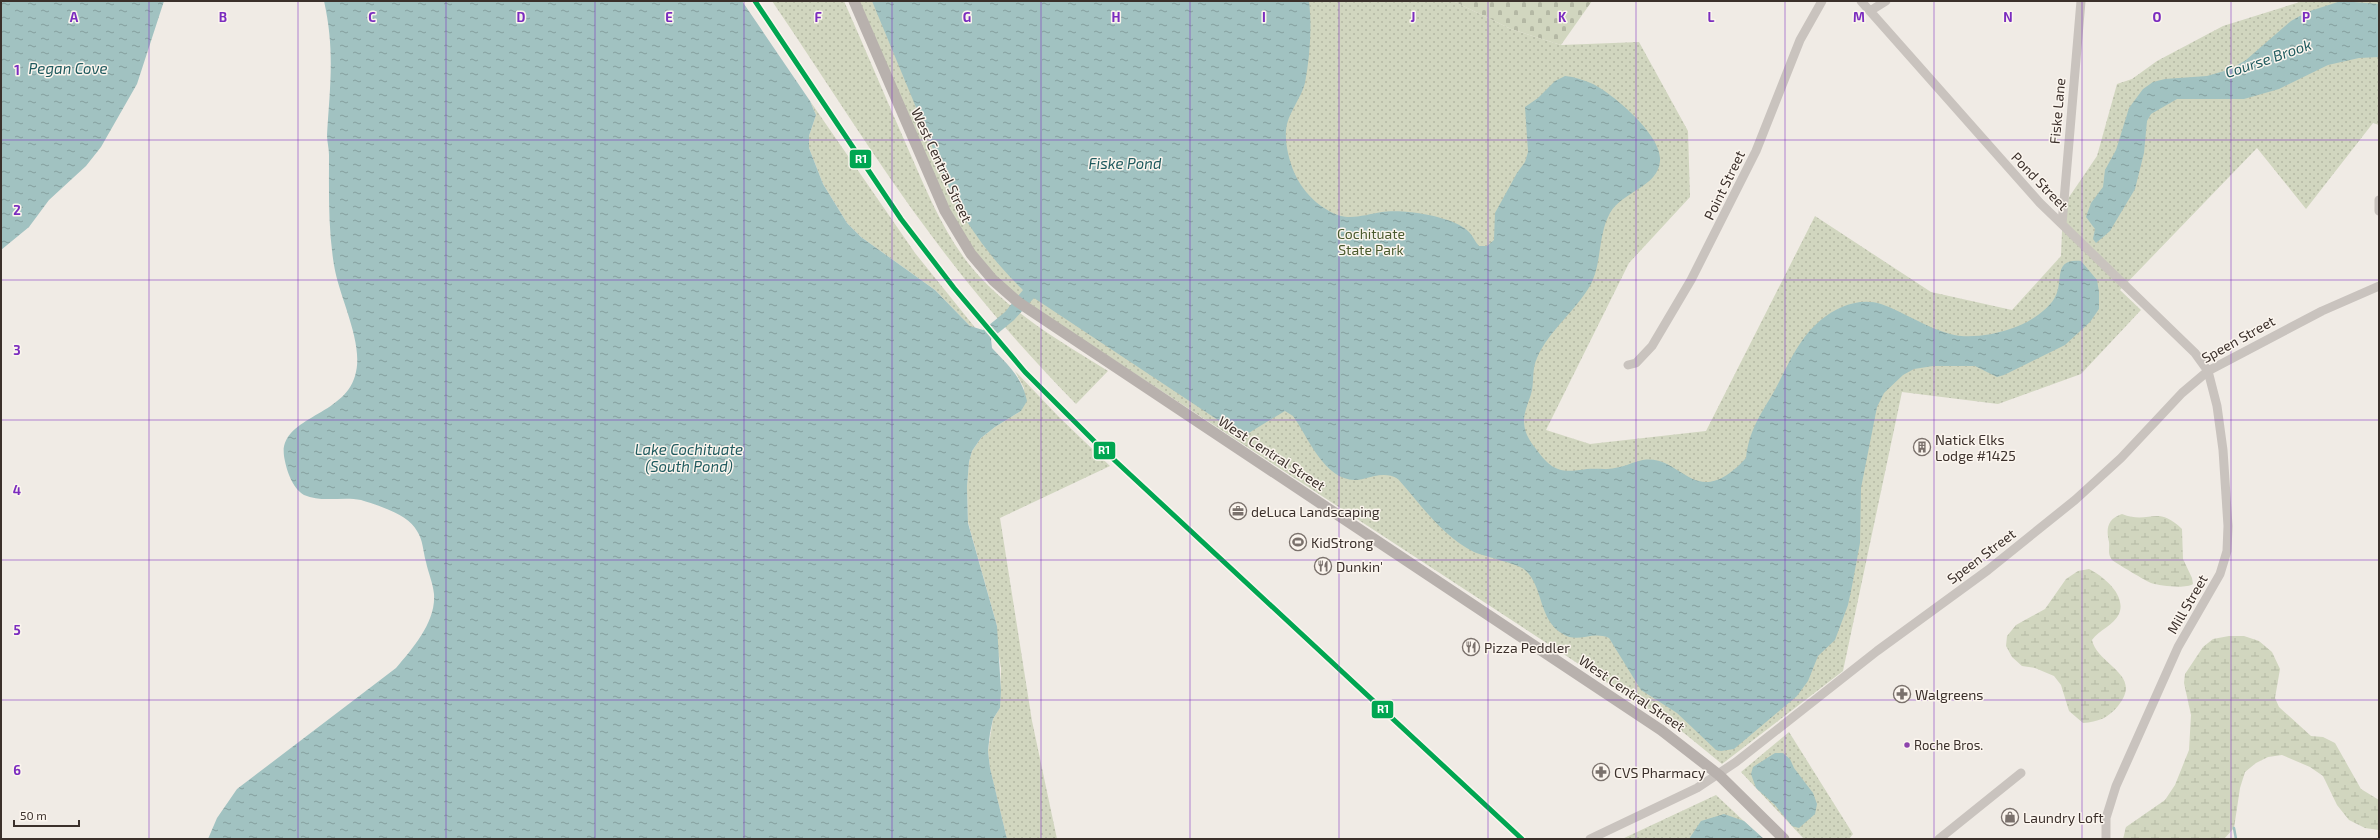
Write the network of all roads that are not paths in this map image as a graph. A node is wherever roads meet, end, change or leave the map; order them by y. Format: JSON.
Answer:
{"nodes":[{"id":1,"x":854,"y":1,"type":"edge"},
{"id":2,"x":1822,"y":1,"type":"edge"},
{"id":3,"x":1861,"y":1,"type":"edge"},
{"id":4,"x":1886,"y":1,"type":"edge"},
{"id":5,"x":2081,"y":1,"type":"edge"},
{"id":6,"x":1870,"y":11,"type":"junction"},
{"id":7,"x":2379,"y":200,"type":"edge"},
{"id":8,"x":2379,"y":211,"type":"edge"},
{"id":9,"x":2062,"y":224,"type":"junction"},
{"id":10,"x":2379,"y":286,"type":"edge"},
{"id":11,"x":1628,"y":365,"type":"dead end"},
{"id":12,"x":2208,"y":371,"type":"junction"},
{"id":13,"x":2021,"y":773,"type":"dead end"},
{"id":14,"x":1719,"y":775,"type":"junction"},
{"id":15,"x":1590,"y":839,"type":"edge"},
{"id":16,"x":1784,"y":839,"type":"edge"},
{"id":17,"x":1939,"y":839,"type":"edge"},
{"id":18,"x":2106,"y":839,"type":"edge"}],
"edges":[{"from":1,"to":14,"type":"main road","name":"West Central Street"},
{"from":2,"to":11,"type":"street","name":"Point Street"},
{"from":3,"to":6,"type":"street","name":"Pond Street"},
{"from":4,"to":6,"type":"street"},
{"from":5,"to":9,"type":"street","name":"Fiske Lane"},
{"from":6,"to":9,"type":"street","name":"Pond Street"},
{"from":7,"to":8,"type":"street"},
{"from":9,"to":12,"type":"street","name":"Pond Street"},
{"from":10,"to":12,"type":"street","name":"Speen Street"},
{"from":12,"to":14,"type":"street","name":"Speen Street"},
{"from":12,"to":18,"type":"street","name":"Mill Street"},
{"from":13,"to":17,"type":"street"},
{"from":14,"to":15,"type":"street","name":"Speen Street"},
{"from":14,"to":16,"type":"main road","name":"West Central Street"}]}
